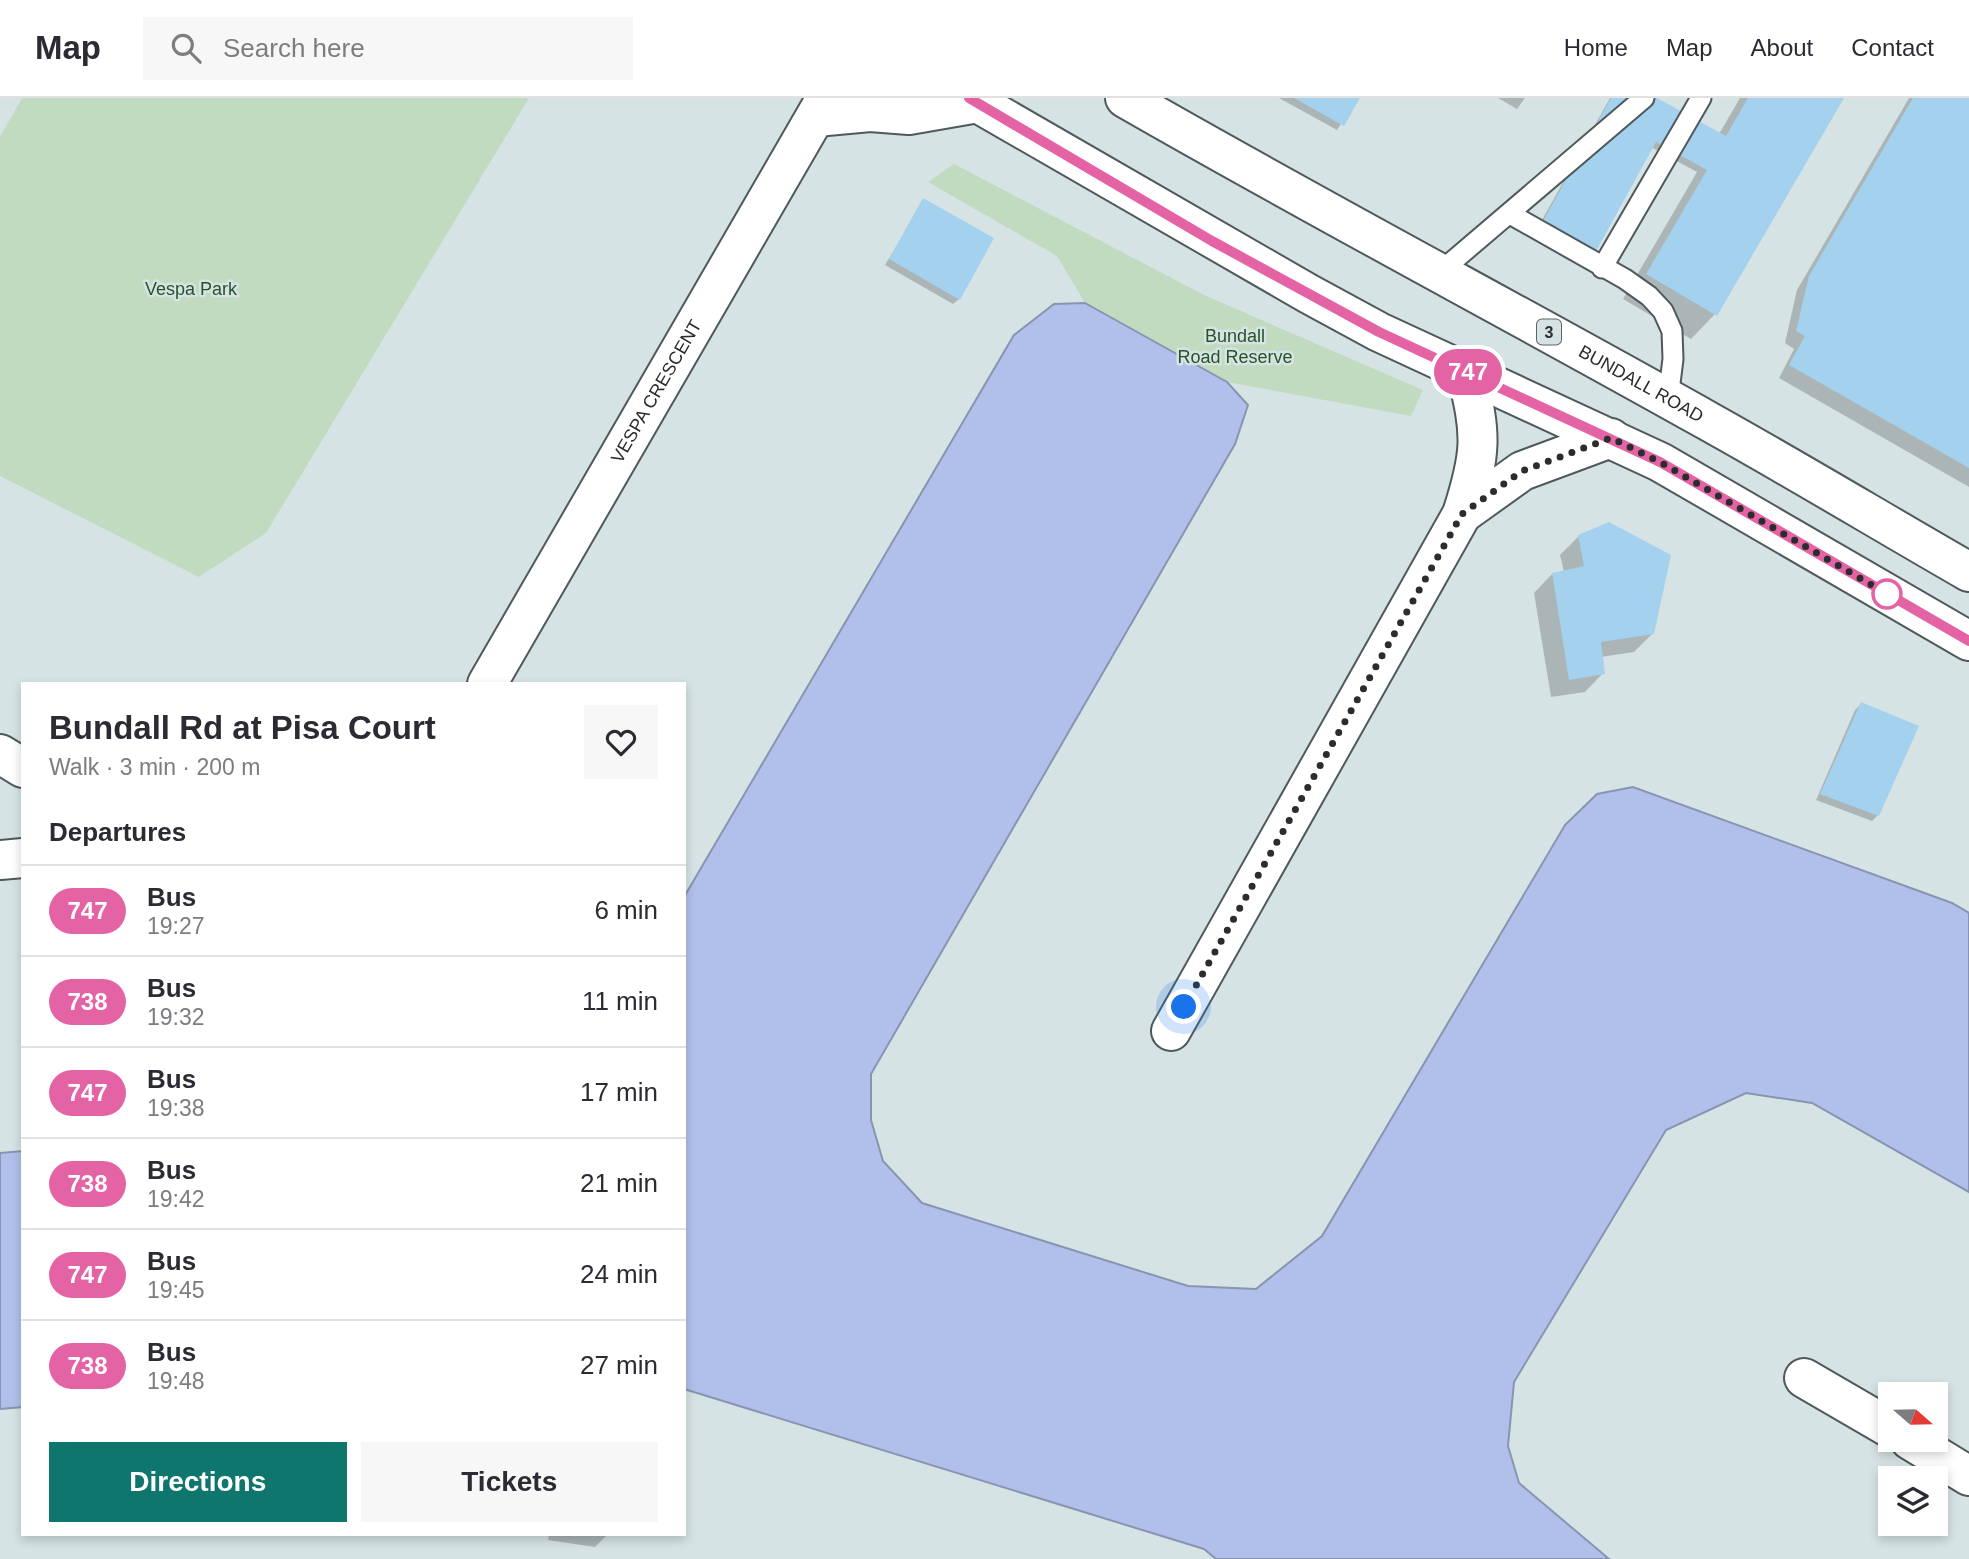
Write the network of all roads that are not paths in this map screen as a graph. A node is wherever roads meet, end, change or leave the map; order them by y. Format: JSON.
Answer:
{"nodes":[{"id":1,"x":1125,"y":98,"type":"edge"},
{"id":2,"x":1644,"y":98,"type":"edge"},
{"id":3,"x":1701,"y":98,"type":"edge"},
{"id":4,"x":974,"y":101,"type":"edge"},
{"id":5,"x":820,"y":107,"type":"edge"},
{"id":6,"x":1510,"y":214,"type":"junction"},
{"id":7,"x":1602,"y":268,"type":"junction"},
{"id":8,"x":1440,"y":272,"type":"junction"},
{"id":9,"x":1466,"y":371,"type":"junction"},
{"id":10,"x":1668,"y":399,"type":"junction"},
{"id":11,"x":1611,"y":438,"type":"junction"},
{"id":12,"x":1462,"y":514,"type":"junction"},
{"id":13,"x":1969,"y":572,"type":"edge"},
{"id":14,"x":1969,"y":641,"type":"edge"},
{"id":15,"x":488,"y":682,"type":"edge"},
{"id":16,"x":0,"y":754,"type":"edge"},
{"id":17,"x":21,"y":767,"type":"edge"},
{"id":18,"x":21,"y":858,"type":"edge"},
{"id":19,"x":0,"y":860,"type":"edge"},
{"id":20,"x":1171,"y":1031,"type":"dead end"},
{"id":21,"x":1804,"y":1378,"type":"dead end"},
{"id":22,"x":1878,"y":1421,"type":"edge"},
{"id":23,"x":1930,"y":1452,"type":"edge"},
{"id":24,"x":1969,"y":1476,"type":"edge"}],
"edges":[{"from":1,"to":8,"type":"main road","name":"BUNDALL ROAD","number":"3"},
{"from":2,"to":6,"type":"lane"},
{"from":3,"to":7,"type":"lane"},
{"from":4,"to":5,"type":"main road"},
{"from":4,"to":9,"type":"main road"},
{"from":5,"to":15,"type":"main road","name":"VESPA CRESCENT"},
{"from":6,"to":7,"type":"lane"},
{"from":6,"to":8,"type":"lane"},
{"from":7,"to":10,"type":"lane"},
{"from":8,"to":10,"type":"main road","name":"BUNDALL ROAD","number":"3"},
{"from":9,"to":11,"type":"main road"},
{"from":9,"to":12,"type":"main road"},
{"from":10,"to":13,"type":"main road","name":"BUNDALL ROAD","number":"3"},
{"from":11,"to":12,"type":"main road"},
{"from":11,"to":14,"type":"main road"},
{"from":12,"to":20,"type":"main road"},
{"from":16,"to":17,"type":"main road"},
{"from":18,"to":19,"type":"main road"},
{"from":21,"to":22,"type":"main road"},
{"from":23,"to":24,"type":"main road"}]}
